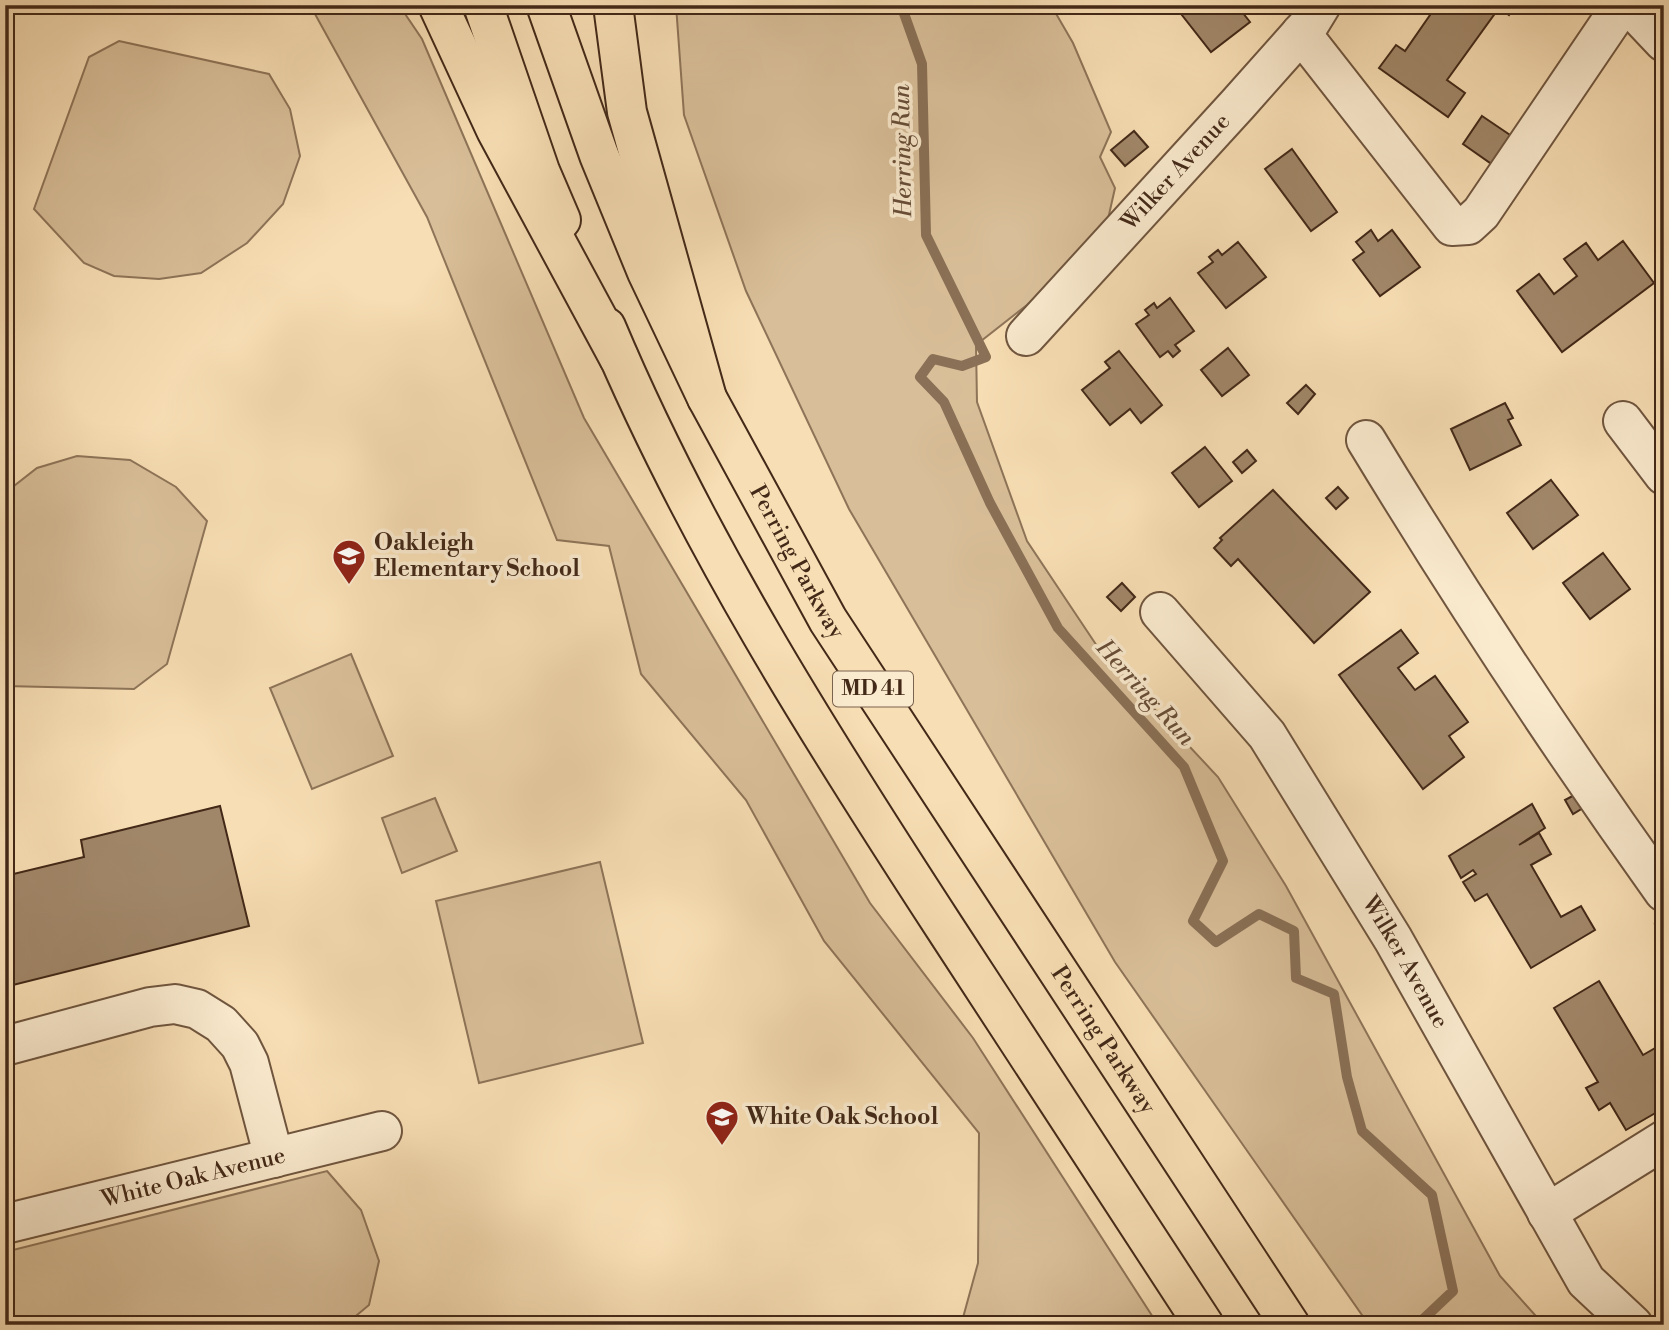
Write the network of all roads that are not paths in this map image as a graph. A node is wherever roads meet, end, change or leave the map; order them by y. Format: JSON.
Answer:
{"nodes":[{"id":1,"x":439,"y":5,"type":"edge"},
{"id":2,"x":483,"y":5,"type":"edge"},
{"id":3,"x":546,"y":5,"type":"edge"},
{"id":4,"x":613,"y":5,"type":"edge"},
{"id":5,"x":1622,"y":5,"type":"edge"},
{"id":6,"x":1629,"y":5,"type":"edge"},
{"id":7,"x":1311,"y":19,"type":"edge"},
{"id":8,"x":1664,"y":42,"type":"edge"},
{"id":9,"x":1026,"y":336,"type":"dead end"},
{"id":10,"x":619,"y":358,"type":"junction"},
{"id":11,"x":707,"y":398,"type":"junction"},
{"id":12,"x":1623,"y":421,"type":"dead end"},
{"id":13,"x":1366,"y":440,"type":"dead end"},
{"id":14,"x":1664,"y":475,"type":"edge"},
{"id":15,"x":1160,"y":612,"type":"dead end"},
{"id":16,"x":1664,"y":892,"type":"edge"},
{"id":17,"x":5,"y":1046,"type":"edge"},
{"id":18,"x":383,"y":1131,"type":"dead end"},
{"id":19,"x":1664,"y":1140,"type":"edge"},
{"id":20,"x":274,"y":1158,"type":"junction"},
{"id":21,"x":1547,"y":1213,"type":"junction"},
{"id":22,"x":5,"y":1224,"type":"edge"},
{"id":23,"x":1204,"y":1325,"type":"edge"},
{"id":24,"x":1290,"y":1325,"type":"edge"},
{"id":25,"x":1633,"y":1325,"type":"edge"}],
"edges":[{"from":1,"to":10,"type":"main road"},
{"from":2,"to":10,"type":"main road","number":"MD 41"},
{"from":3,"to":11,"type":"main road","name":"Perring Parkway","number":"MD 41"},
{"from":4,"to":11,"type":"main road"},
{"from":5,"to":7,"type":"street"},
{"from":6,"to":8,"type":"street"},
{"from":7,"to":9,"type":"street","name":"Wilker Avenue"},
{"from":10,"to":23,"type":"main road","number":"MD 41"},
{"from":11,"to":24,"type":"main road","name":"Perring Parkway","number":"MD 41"},
{"from":12,"to":14,"type":"street"},
{"from":13,"to":16,"type":"street"},
{"from":15,"to":21,"type":"street","name":"Wilker Avenue"},
{"from":17,"to":20,"type":"street"},
{"from":18,"to":20,"type":"street","name":"White Oak Avenue"},
{"from":19,"to":21,"type":"street"},
{"from":20,"to":22,"type":"street","name":"White Oak Avenue"},
{"from":21,"to":25,"type":"street","name":"Wilker Avenue"}]}
